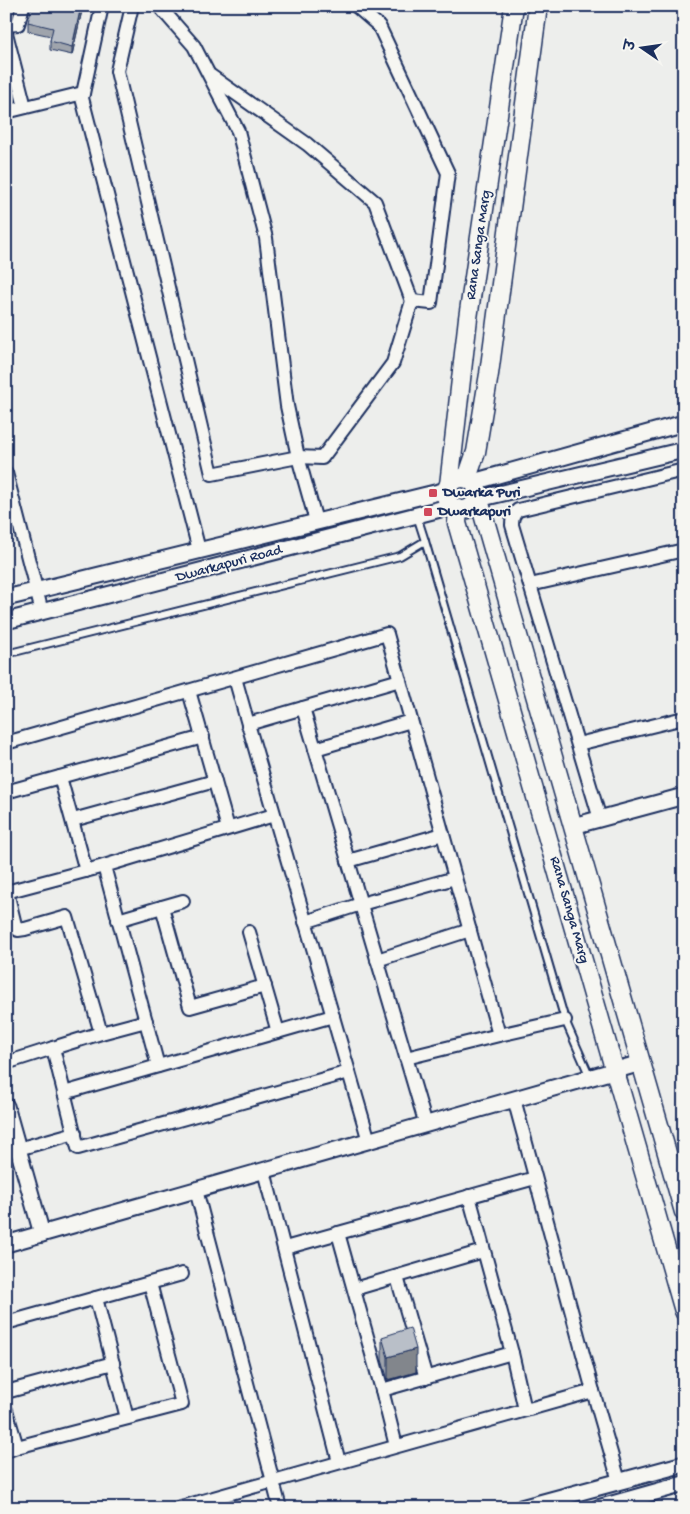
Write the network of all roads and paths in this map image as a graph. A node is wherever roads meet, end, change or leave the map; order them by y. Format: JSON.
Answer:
{"nodes":[{"id":1,"x":23,"y":6,"type":"edge"},
{"id":2,"x":102,"y":6,"type":"edge"},
{"id":3,"x":132,"y":6,"type":"edge"},
{"id":4,"x":159,"y":6,"type":"edge"},
{"id":5,"x":356,"y":6,"type":"edge"},
{"id":6,"x":514,"y":6,"type":"edge"},
{"id":7,"x":538,"y":6,"type":"edge"},
{"id":8,"x":6,"y":26,"type":"edge"},
{"id":9,"x":6,"y":33,"type":"edge"},
{"id":10,"x":209,"y":74,"type":"junction"},
{"id":11,"x":83,"y":93,"type":"junction"},
{"id":12,"x":25,"y":107,"type":"junction"},
{"id":13,"x":6,"y":112,"type":"edge"},
{"id":14,"x":412,"y":300,"type":"junction"},
{"id":15,"x":680,"y":424,"type":"edge"},
{"id":16,"x":684,"y":449,"type":"edge"},
{"id":17,"x":298,"y":457,"type":"junction"},
{"id":18,"x":684,"y":470,"type":"edge"},
{"id":19,"x":6,"y":473,"type":"edge"},
{"id":20,"x":473,"y":491,"type":"junction"},
{"id":21,"x":452,"y":498,"type":"junction"},
{"id":22,"x":416,"y":515,"type":"junction"},
{"id":23,"x":316,"y":521,"type":"junction"},
{"id":24,"x":425,"y":541,"type":"junction"},
{"id":25,"x":199,"y":550,"type":"junction"},
{"id":26,"x":684,"y":550,"type":"edge"},
{"id":27,"x":530,"y":585,"type":"junction"},
{"id":28,"x":37,"y":590,"type":"junction"},
{"id":29,"x":6,"y":598,"type":"edge"},
{"id":30,"x":42,"y":612,"type":"junction"},
{"id":31,"x":6,"y":621,"type":"edge"},
{"id":32,"x":6,"y":654,"type":"edge"},
{"id":33,"x":235,"y":678,"type":"junction"},
{"id":34,"x":400,"y":680,"type":"junction"},
{"id":35,"x":189,"y":691,"type":"junction"},
{"id":36,"x":303,"y":708,"type":"junction"},
{"id":37,"x":684,"y":718,"type":"edge"},
{"id":38,"x":411,"y":721,"type":"junction"},
{"id":39,"x":248,"y":724,"type":"junction"},
{"id":40,"x":202,"y":737,"type":"junction"},
{"id":41,"x":6,"y":743,"type":"edge"},
{"id":42,"x":578,"y":744,"type":"junction"},
{"id":43,"x":315,"y":750,"type":"junction"},
{"id":44,"x":60,"y":777,"type":"junction"},
{"id":45,"x":215,"y":781,"type":"junction"},
{"id":46,"x":6,"y":792,"type":"edge"},
{"id":47,"x":684,"y":796,"type":"edge"},
{"id":48,"x":274,"y":815,"type":"junction"},
{"id":49,"x":600,"y":819,"type":"junction"},
{"id":50,"x":73,"y":820,"type":"junction"},
{"id":51,"x":573,"y":826,"type":"junction"},
{"id":52,"x":228,"y":828,"type":"junction"},
{"id":53,"x":443,"y":834,"type":"junction"},
{"id":54,"x":348,"y":861,"type":"junction"},
{"id":55,"x":104,"y":866,"type":"junction"},
{"id":56,"x":86,"y":871,"type":"junction"},
{"id":57,"x":455,"y":878,"type":"junction"},
{"id":58,"x":6,"y":892,"type":"edge"},
{"id":59,"x":183,"y":901,"type":"dead end"},
{"id":60,"x":361,"y":904,"type":"junction"},
{"id":61,"x":162,"y":907,"type":"junction"},
{"id":62,"x":118,"y":920,"type":"junction"},
{"id":63,"x":305,"y":922,"type":"junction"},
{"id":64,"x":470,"y":930,"type":"junction"},
{"id":65,"x":249,"y":932,"type":"dead end"},
{"id":66,"x":377,"y":960,"type":"junction"},
{"id":67,"x":265,"y":986,"type":"junction"},
{"id":68,"x":333,"y":1016,"type":"junction"},
{"id":69,"x":565,"y":1020,"type":"junction"},
{"id":70,"x":146,"y":1021,"type":"junction"},
{"id":71,"x":278,"y":1032,"type":"junction"},
{"id":72,"x":101,"y":1033,"type":"junction"},
{"id":73,"x":499,"y":1035,"type":"junction"},
{"id":74,"x":53,"y":1048,"type":"junction"},
{"id":75,"x":406,"y":1058,"type":"junction"},
{"id":76,"x":6,"y":1063,"type":"edge"},
{"id":77,"x":641,"y":1063,"type":"junction"},
{"id":78,"x":158,"y":1066,"type":"junction"},
{"id":79,"x":615,"y":1070,"type":"junction"},
{"id":80,"x":349,"y":1072,"type":"junction"},
{"id":81,"x":590,"y":1078,"type":"junction"},
{"id":82,"x":64,"y":1093,"type":"junction"},
{"id":83,"x":514,"y":1099,"type":"junction"},
{"id":84,"x":6,"y":1106,"type":"edge"},
{"id":85,"x":426,"y":1125,"type":"junction"},
{"id":86,"x":75,"y":1133,"type":"junction"},
{"id":87,"x":369,"y":1141,"type":"junction"},
{"id":88,"x":18,"y":1149,"type":"junction"},
{"id":89,"x":264,"y":1171,"type":"junction"},
{"id":90,"x":536,"y":1178,"type":"junction"},
{"id":91,"x":196,"y":1190,"type":"junction"},
{"id":92,"x":469,"y":1196,"type":"junction"},
{"id":93,"x":684,"y":1212,"type":"edge"},
{"id":94,"x":338,"y":1233,"type":"junction"},
{"id":95,"x":42,"y":1234,"type":"junction"},
{"id":96,"x":6,"y":1244,"type":"edge"},
{"id":97,"x":284,"y":1248,"type":"junction"},
{"id":98,"x":483,"y":1251,"type":"junction"},
{"id":99,"x":182,"y":1274,"type":"dead end"},
{"id":100,"x":397,"y":1277,"type":"junction"},
{"id":101,"x":150,"y":1283,"type":"junction"},
{"id":102,"x":354,"y":1290,"type":"junction"},
{"id":103,"x":96,"y":1298,"type":"junction"},
{"id":104,"x":684,"y":1311,"type":"edge"},
{"id":105,"x":6,"y":1323,"type":"edge"},
{"id":106,"x":512,"y":1353,"type":"junction"},
{"id":107,"x":113,"y":1363,"type":"junction"},
{"id":108,"x":426,"y":1378,"type":"junction"},
{"id":109,"x":382,"y":1390,"type":"junction"},
{"id":110,"x":593,"y":1391,"type":"junction"},
{"id":111,"x":6,"y":1392,"type":"edge"},
{"id":112,"x":6,"y":1410,"type":"edge"},
{"id":113,"x":525,"y":1410,"type":"junction"},
{"id":114,"x":127,"y":1418,"type":"junction"},
{"id":115,"x":396,"y":1446,"type":"junction"},
{"id":116,"x":11,"y":1449,"type":"edge"},
{"id":117,"x":340,"y":1462,"type":"junction"},
{"id":118,"x":684,"y":1464,"type":"edge"},
{"id":119,"x":272,"y":1480,"type":"junction"},
{"id":120,"x":620,"y":1481,"type":"junction"},
{"id":121,"x":684,"y":1484,"type":"edge"},
{"id":122,"x":178,"y":1508,"type":"edge"},
{"id":123,"x":280,"y":1508,"type":"edge"},
{"id":124,"x":521,"y":1508,"type":"edge"},
{"id":125,"x":598,"y":1508,"type":"edge"}],
"edges":[{"from":1,"to":8,"type":"street"},
{"from":2,"to":11,"type":"street"},
{"from":3,"to":17,"type":"street"},
{"from":4,"to":10,"type":"street"},
{"from":5,"to":14,"type":"street"},
{"from":6,"to":21,"type":"main road","name":"Rana Sanga Marg"},
{"from":7,"to":20,"type":"main road","name":"Rana Sanga Marg"},
{"from":9,"to":12,"type":"street"},
{"from":10,"to":14,"type":"street"},
{"from":10,"to":17,"type":"street"},
{"from":11,"to":12,"type":"street"},
{"from":11,"to":25,"type":"street"},
{"from":12,"to":13,"type":"street"},
{"from":14,"to":17,"type":"street"},
{"from":15,"to":16,"type":"street"},
{"from":15,"to":20,"type":"street"},
{"from":16,"to":20,"type":"street"},
{"from":17,"to":23,"type":"street"},
{"from":18,"to":27,"type":"street"},
{"from":19,"to":28,"type":"street"},
{"from":20,"to":21,"type":"main road"},
{"from":20,"to":21,"type":"main road"},
{"from":20,"to":51,"type":"main road","name":"Rana Sanga Marg"},
{"from":21,"to":22,"type":"street","name":"Dwarkapuri Road"},
{"from":21,"to":23,"type":"street","name":"Dwarkapuri Road"},
{"from":21,"to":79,"type":"main road","name":"Rana Sanga Marg"},
{"from":22,"to":24,"type":"lane"},
{"from":22,"to":30,"type":"street","name":"Dwarkapuri Road"},
{"from":23,"to":25,"type":"street","name":"Dwarkapuri Road"},
{"from":24,"to":32,"type":"lane"},
{"from":24,"to":69,"type":"lane"},
{"from":25,"to":28,"type":"street","name":"Dwarkapuri Road"},
{"from":26,"to":27,"type":"street"},
{"from":27,"to":42,"type":"street"},
{"from":28,"to":29,"type":"street","name":"Dwarkapuri Road"},
{"from":28,"to":30,"type":"street"},
{"from":30,"to":31,"type":"street","name":"Dwarkapuri Road"},
{"from":33,"to":34,"type":"street"},
{"from":33,"to":35,"type":"street"},
{"from":33,"to":39,"type":"street"},
{"from":34,"to":36,"type":"street"},
{"from":34,"to":38,"type":"street"},
{"from":35,"to":40,"type":"street"},
{"from":35,"to":41,"type":"street"},
{"from":36,"to":39,"type":"street"},
{"from":36,"to":43,"type":"street"},
{"from":37,"to":42,"type":"street"},
{"from":38,"to":43,"type":"street"},
{"from":38,"to":53,"type":"street"},
{"from":39,"to":48,"type":"street"},
{"from":40,"to":44,"type":"street"},
{"from":40,"to":45,"type":"street"},
{"from":42,"to":49,"type":"street"},
{"from":43,"to":54,"type":"street"},
{"from":44,"to":46,"type":"street"},
{"from":44,"to":50,"type":"street"},
{"from":45,"to":50,"type":"street"},
{"from":45,"to":52,"type":"street"},
{"from":47,"to":49,"type":"street"},
{"from":48,"to":52,"type":"street"},
{"from":48,"to":63,"type":"street"},
{"from":49,"to":51,"type":"street"},
{"from":50,"to":56,"type":"street"},
{"from":51,"to":77,"type":"main road","name":"Rana Sanga Marg"},
{"from":52,"to":55,"type":"street"},
{"from":53,"to":54,"type":"street"},
{"from":53,"to":57,"type":"street"},
{"from":54,"to":60,"type":"street"},
{"from":55,"to":56,"type":"street"},
{"from":55,"to":62,"type":"street"},
{"from":56,"to":58,"type":"street"},
{"from":57,"to":60,"type":"street"},
{"from":57,"to":64,"type":"street"},
{"from":58,"to":72,"type":"street"},
{"from":59,"to":61,"type":"street"},
{"from":60,"to":63,"type":"street"},
{"from":60,"to":66,"type":"street"},
{"from":61,"to":62,"type":"street"},
{"from":61,"to":67,"type":"street"},
{"from":62,"to":70,"type":"street"},
{"from":63,"to":68,"type":"street"},
{"from":64,"to":66,"type":"street"},
{"from":64,"to":73,"type":"street"},
{"from":65,"to":67,"type":"street"},
{"from":66,"to":75,"type":"street"},
{"from":67,"to":71,"type":"street"},
{"from":68,"to":71,"type":"street"},
{"from":68,"to":80,"type":"street"},
{"from":69,"to":73,"type":"street"},
{"from":69,"to":81,"type":"lane"},
{"from":70,"to":72,"type":"street"},
{"from":70,"to":78,"type":"street"},
{"from":71,"to":78,"type":"street"},
{"from":72,"to":74,"type":"street"},
{"from":73,"to":75,"type":"street"},
{"from":74,"to":76,"type":"street"},
{"from":74,"to":82,"type":"street"},
{"from":75,"to":85,"type":"street"},
{"from":77,"to":79,"type":"street"},
{"from":77,"to":93,"type":"main road","name":"Rana Sanga Marg"},
{"from":78,"to":82,"type":"street"},
{"from":79,"to":81,"type":"street"},
{"from":79,"to":104,"type":"main road","name":"Rana Sanga Marg"},
{"from":80,"to":86,"type":"street"},
{"from":80,"to":87,"type":"street"},
{"from":81,"to":83,"type":"street"},
{"from":82,"to":86,"type":"street"},
{"from":83,"to":85,"type":"street"},
{"from":83,"to":90,"type":"street"},
{"from":84,"to":88,"type":"street"},
{"from":85,"to":87,"type":"street"},
{"from":86,"to":88,"type":"street"},
{"from":87,"to":89,"type":"street"},
{"from":88,"to":95,"type":"street"},
{"from":89,"to":91,"type":"street"},
{"from":89,"to":97,"type":"street"},
{"from":90,"to":92,"type":"street"},
{"from":90,"to":110,"type":"street"},
{"from":91,"to":95,"type":"street"},
{"from":91,"to":119,"type":"street"},
{"from":92,"to":94,"type":"street"},
{"from":92,"to":98,"type":"street"},
{"from":94,"to":97,"type":"street"},
{"from":94,"to":102,"type":"street"},
{"from":95,"to":96,"type":"street"},
{"from":97,"to":117,"type":"street"},
{"from":98,"to":100,"type":"street"},
{"from":98,"to":106,"type":"street"},
{"from":99,"to":101,"type":"street"},
{"from":100,"to":102,"type":"street"},
{"from":100,"to":108,"type":"street"},
{"from":101,"to":103,"type":"street"},
{"from":101,"to":114,"type":"street"},
{"from":102,"to":109,"type":"street"},
{"from":103,"to":105,"type":"street"},
{"from":103,"to":107,"type":"street"},
{"from":106,"to":108,"type":"street"},
{"from":106,"to":113,"type":"street"},
{"from":107,"to":111,"type":"street"},
{"from":107,"to":114,"type":"street"},
{"from":108,"to":109,"type":"street"},
{"from":109,"to":115,"type":"street"},
{"from":110,"to":113,"type":"street"},
{"from":110,"to":120,"type":"street"},
{"from":112,"to":116,"type":"street"},
{"from":113,"to":115,"type":"street"},
{"from":114,"to":116,"type":"street"},
{"from":115,"to":117,"type":"street"},
{"from":117,"to":119,"type":"street"},
{"from":118,"to":120,"type":"street"},
{"from":119,"to":122,"type":"street"},
{"from":119,"to":123,"type":"street"},
{"from":120,"to":124,"type":"street"},
{"from":121,"to":125,"type":"street"}]}
